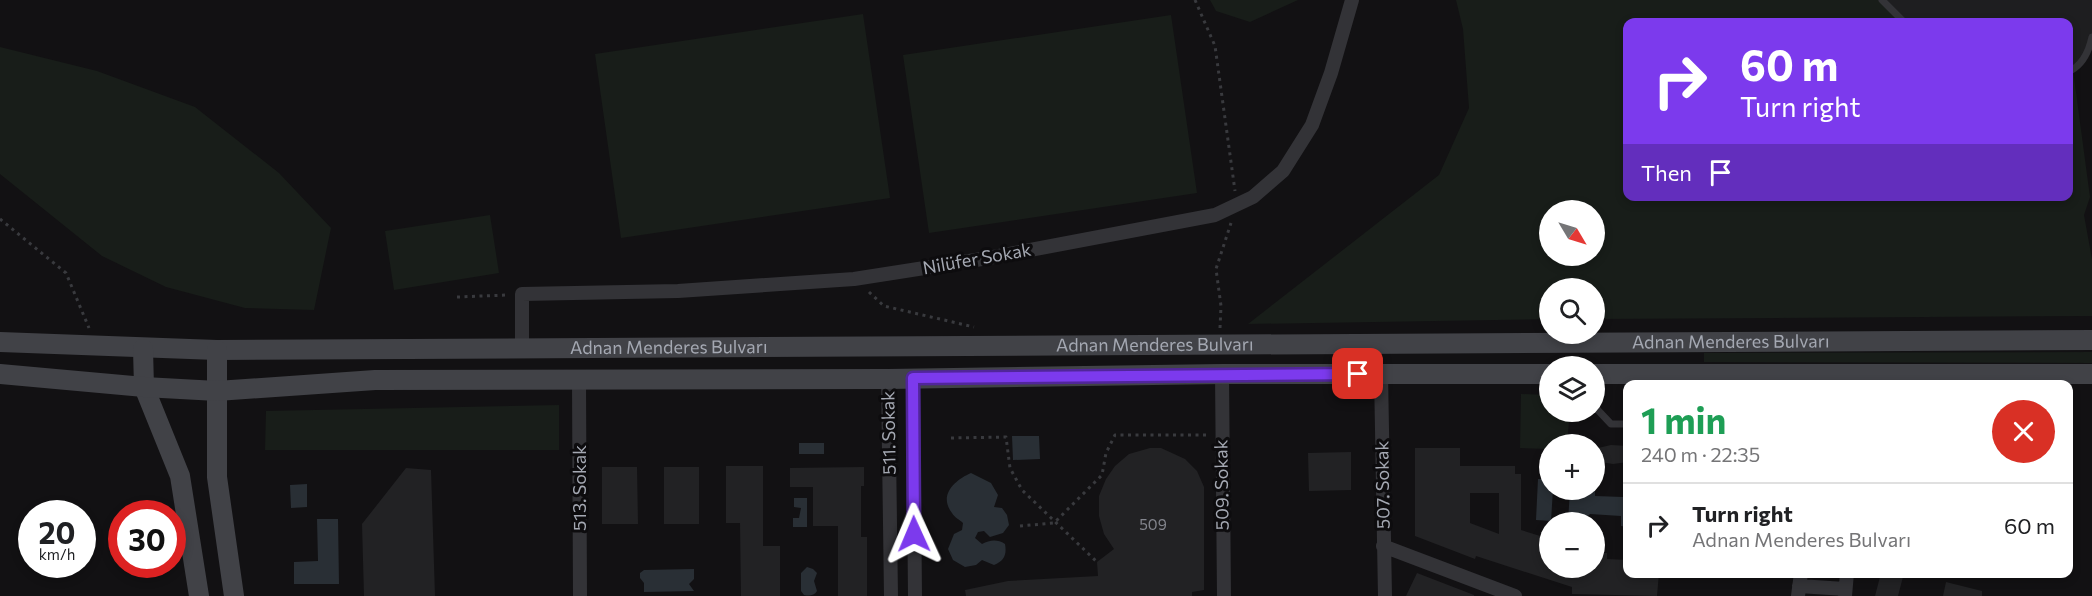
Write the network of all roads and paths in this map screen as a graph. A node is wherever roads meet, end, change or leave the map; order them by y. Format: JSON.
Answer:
{"nodes":[{"id":1,"x":1196,"y":0,"type":"edge"},
{"id":2,"x":1352,"y":0,"type":"edge"},
{"id":3,"x":1882,"y":0,"type":"edge"},
{"id":4,"x":1900,"y":18,"type":"edge"},
{"id":5,"x":2092,"y":37,"type":"edge"},
{"id":6,"x":2073,"y":70,"type":"edge"},
{"id":7,"x":1237,"y":205,"type":"junction"},
{"id":8,"x":0,"y":219,"type":"edge"},
{"id":9,"x":854,"y":279,"type":"junction"},
{"id":10,"x":522,"y":294,"type":"junction"},
{"id":11,"x":457,"y":297,"type":"dead end"},
{"id":12,"x":975,"y":327,"type":"dead end"},
{"id":13,"x":2092,"y":340,"type":"edge"},
{"id":14,"x":0,"y":342,"type":"edge"},
{"id":15,"x":1219,"y":345,"type":"junction"},
{"id":16,"x":97,"y":346,"type":"junction"},
{"id":17,"x":522,"y":347,"type":"junction"},
{"id":18,"x":143,"y":349,"type":"junction"},
{"id":19,"x":217,"y":350,"type":"junction"},
{"id":20,"x":0,"y":374,"type":"edge"},
{"id":21,"x":1222,"y":374,"type":"junction"},
{"id":22,"x":1381,"y":374,"type":"junction"},
{"id":23,"x":1539,"y":374,"type":"edge"},
{"id":24,"x":2092,"y":374,"type":"edge"},
{"id":25,"x":1605,"y":375,"type":"edge"},
{"id":26,"x":913,"y":378,"type":"junction"},
{"id":27,"x":888,"y":379,"type":"junction"},
{"id":28,"x":1691,"y":379,"type":"edge"},
{"id":29,"x":1822,"y":379,"type":"edge"},
{"id":30,"x":579,"y":380,"type":"junction"},
{"id":31,"x":1864,"y":380,"type":"edge"},
{"id":32,"x":144,"y":387,"type":"junction"},
{"id":33,"x":217,"y":391,"type":"junction"},
{"id":34,"x":1605,"y":418,"type":"edge"},
{"id":35,"x":1623,"y":424,"type":"edge"},
{"id":36,"x":1210,"y":435,"type":"dead end"},
{"id":37,"x":951,"y":438,"type":"dead end"},
{"id":38,"x":1054,"y":523,"type":"junction"},
{"id":39,"x":1020,"y":526,"type":"dead end"},
{"id":40,"x":1383,"y":546,"type":"junction"},
{"id":41,"x":1097,"y":562,"type":"dead end"},
{"id":42,"x":1846,"y":578,"type":"edge"},
{"id":43,"x":1799,"y":585,"type":"edge"},
{"id":44,"x":1845,"y":593,"type":"edge"},
{"id":45,"x":199,"y":596,"type":"edge"},
{"id":46,"x":234,"y":596,"type":"edge"},
{"id":47,"x":580,"y":596,"type":"edge"},
{"id":48,"x":891,"y":596,"type":"edge"},
{"id":49,"x":915,"y":596,"type":"edge"},
{"id":50,"x":1224,"y":596,"type":"edge"},
{"id":51,"x":1385,"y":596,"type":"edge"},
{"id":52,"x":1515,"y":596,"type":"edge"}],
"edges":[{"from":1,"to":7,"type":"path"},
{"from":2,"to":7,"type":"street","name":"Nilüfer Sokak"},
{"from":3,"to":4,"type":"lane"},
{"from":5,"to":6,"type":"lane"},
{"from":7,"to":9,"type":"street","name":"Nilüfer Sokak"},
{"from":7,"to":15,"type":"path"},
{"from":8,"to":16,"type":"path"},
{"from":9,"to":10,"type":"street","name":"Nilüfer Sokak"},
{"from":9,"to":12,"type":"path"},
{"from":10,"to":11,"type":"path"},
{"from":10,"to":17,"type":"street"},
{"from":13,"to":15,"type":"main road","name":"Adnan Menderes Bulvarı"},
{"from":14,"to":16,"type":"main road"},
{"from":15,"to":17,"type":"main road","name":"Adnan Menderes Bulvarı"},
{"from":16,"to":18,"type":"main road"},
{"from":17,"to":19,"type":"main road","name":"Adnan Menderes Bulvarı"},
{"from":18,"to":19,"type":"main road","name":"Adnan Menderes Bulvarı"},
{"from":18,"to":32,"type":"main road"},
{"from":19,"to":33,"type":"main road"},
{"from":20,"to":32,"type":"main road"},
{"from":21,"to":22,"type":"main road","name":"Adnan Menderes Bulvarı"},
{"from":21,"to":26,"type":"main road","name":"Adnan Menderes Bulvarı"},
{"from":21,"to":50,"type":"street","name":"509. Sokak"},
{"from":22,"to":23,"type":"main road","name":"Adnan Menderes Bulvarı"},
{"from":22,"to":40,"type":"street","name":"507. Sokak"},
{"from":24,"to":31,"type":"main road","name":"Adnan Menderes Bulvarı"},
{"from":25,"to":28,"type":"main road","name":"Adnan Menderes Bulvarı"},
{"from":26,"to":27,"type":"main road","name":"Adnan Menderes Bulvarı"},
{"from":26,"to":49,"type":"street","name":"511. Sokak"},
{"from":27,"to":30,"type":"main road","name":"Adnan Menderes Bulvarı"},
{"from":27,"to":48,"type":"street","name":"511. Sokak"},
{"from":28,"to":29,"type":"main road","name":"Adnan Menderes Bulvarı"},
{"from":29,"to":31,"type":"main road","name":"Adnan Menderes Bulvarı"},
{"from":30,"to":33,"type":"main road","name":"Adnan Menderes Bulvarı"},
{"from":30,"to":47,"type":"street","name":"513. Sokak"},
{"from":32,"to":33,"type":"main road","name":"Adnan Menderes Bulvarı"},
{"from":32,"to":45,"type":"main road"},
{"from":33,"to":46,"type":"main road"},
{"from":34,"to":35,"type":"lane"},
{"from":36,"to":38,"type":"path"},
{"from":37,"to":38,"type":"path"},
{"from":38,"to":39,"type":"path"},
{"from":38,"to":41,"type":"path"},
{"from":40,"to":51,"type":"street","name":"507. Sokak"},
{"from":40,"to":52,"type":"street"},
{"from":42,"to":44,"type":"street"},
{"from":43,"to":44,"type":"street"}]}
